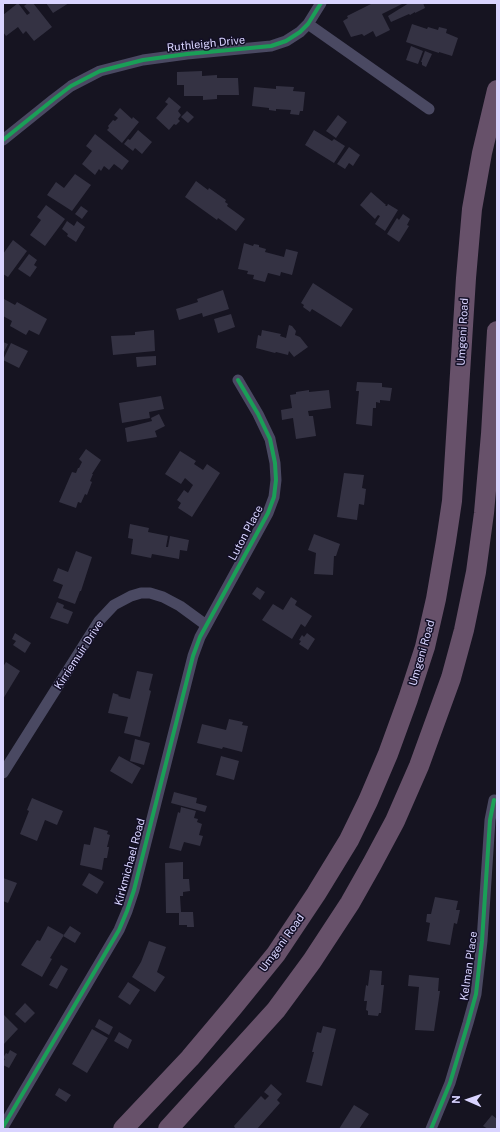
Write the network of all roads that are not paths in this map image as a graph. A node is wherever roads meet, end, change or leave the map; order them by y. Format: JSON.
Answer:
{"nodes":[{"id":1,"x":321,"y":3,"type":"edge"},
{"id":2,"x":308,"y":24,"type":"junction"},
{"id":3,"x":497,"y":90,"type":"edge"},
{"id":4,"x":429,"y":109,"type":"dead end"},
{"id":5,"x":3,"y":140,"type":"edge"},
{"id":6,"x":497,"y":331,"type":"edge"},
{"id":7,"x":238,"y":380,"type":"dead end"},
{"id":8,"x":206,"y":625,"type":"junction"},
{"id":9,"x":3,"y":773,"type":"edge"},
{"id":10,"x":494,"y":800,"type":"dead end"},
{"id":11,"x":3,"y":1127,"type":"edge"},
{"id":12,"x":123,"y":1129,"type":"edge"},
{"id":13,"x":168,"y":1129,"type":"edge"},
{"id":14,"x":431,"y":1129,"type":"edge"}],
"edges":[{"from":1,"to":2,"type":"street","name":"Ruthleigh Drive"},
{"from":2,"to":4,"type":"street"},
{"from":2,"to":5,"type":"street","name":"Ruthleigh Drive"},
{"from":3,"to":12,"type":"highway","name":"Umgeni Road"},
{"from":6,"to":13,"type":"highway"},
{"from":7,"to":8,"type":"street","name":"Luton Place"},
{"from":8,"to":9,"type":"street","name":"Kirriemuir Drive"},
{"from":8,"to":11,"type":"street","name":"Kirkmichael Road"},
{"from":10,"to":14,"type":"street","name":"Kelman Place"}]}
